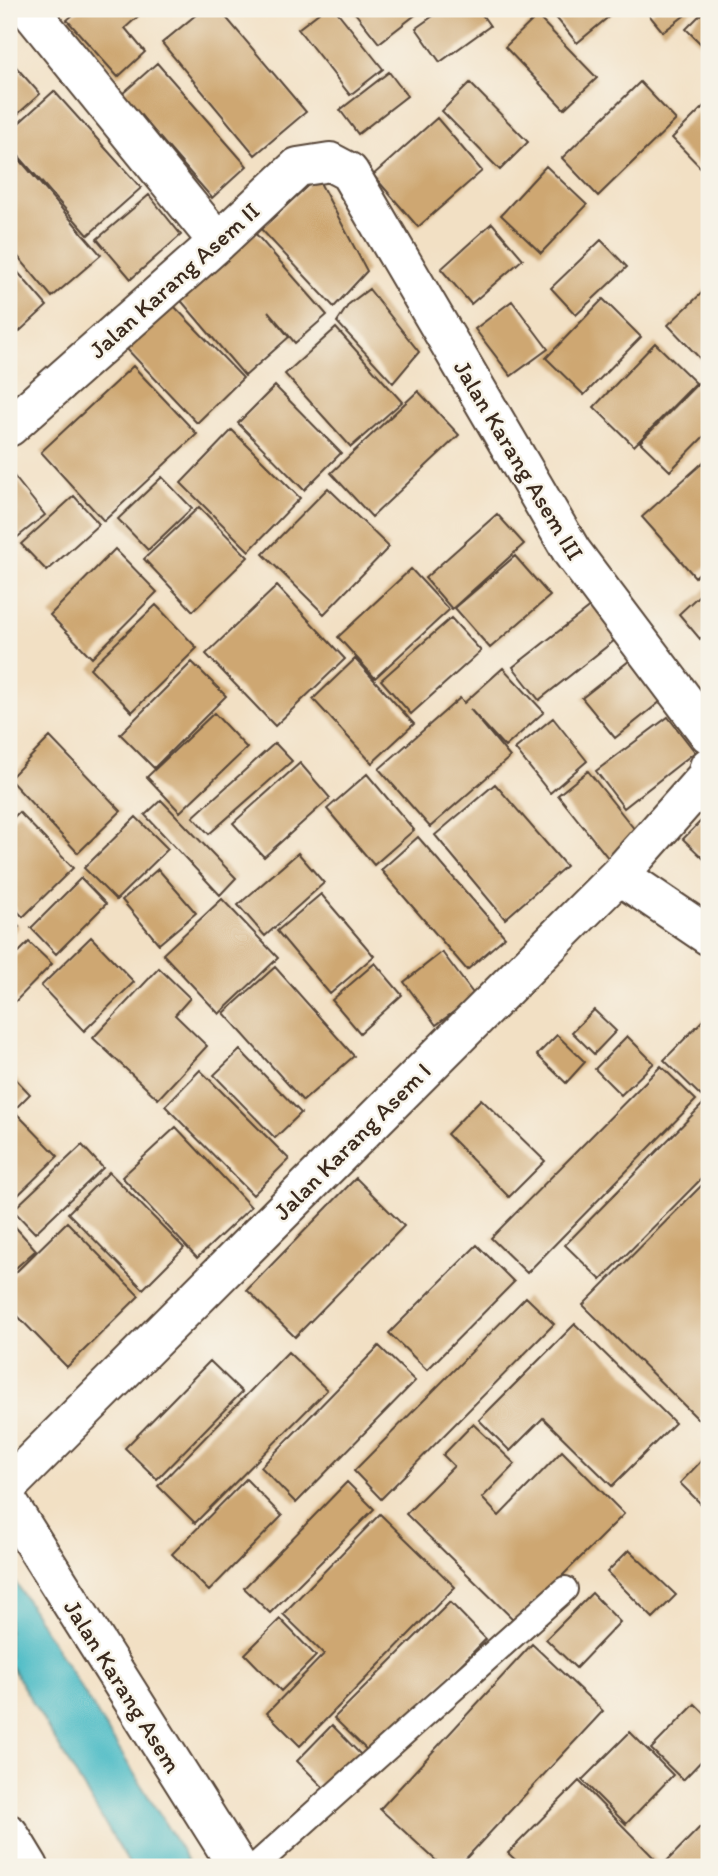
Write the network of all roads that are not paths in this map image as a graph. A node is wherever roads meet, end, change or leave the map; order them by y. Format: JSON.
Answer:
{"nodes":[{"id":1,"x":29,"y":9,"type":"edge"},
{"id":2,"x":349,"y":172,"type":"joint"},
{"id":3,"x":218,"y":242,"type":"junction"},
{"id":4,"x":9,"y":427,"type":"edge"},
{"id":5,"x":709,"y":734,"type":"edge"},
{"id":6,"x":709,"y":767,"type":"edge"},
{"id":7,"x":619,"y":875,"type":"junction"},
{"id":8,"x":709,"y":936,"type":"edge"},
{"id":9,"x":9,"y":1485,"type":"edge"},
{"id":10,"x":9,"y":1504,"type":"edge"},
{"id":11,"x":565,"y":1589,"type":"dead end"},
{"id":12,"x":9,"y":1835,"type":"edge"},
{"id":13,"x":29,"y":1867,"type":"edge"},
{"id":14,"x":238,"y":1867,"type":"edge"},
{"id":15,"x":254,"y":1867,"type":"edge"}],
"edges":[{"from":1,"to":3,"type":"street"},
{"from":2,"to":3,"type":"street","name":"Jalan Karang Asem II"},
{"from":2,"to":5,"type":"street","name":"Jalan Karang Asem III"},
{"from":3,"to":4,"type":"street","name":"Jalan Karang Asem II"},
{"from":6,"to":7,"type":"street"},
{"from":7,"to":8,"type":"street"},
{"from":7,"to":9,"type":"street","name":"Jalan Karang Asem I"},
{"from":10,"to":14,"type":"street","name":"Jalan Karang Asem"},
{"from":11,"to":15,"type":"lane"},
{"from":12,"to":13,"type":"street"}]}
